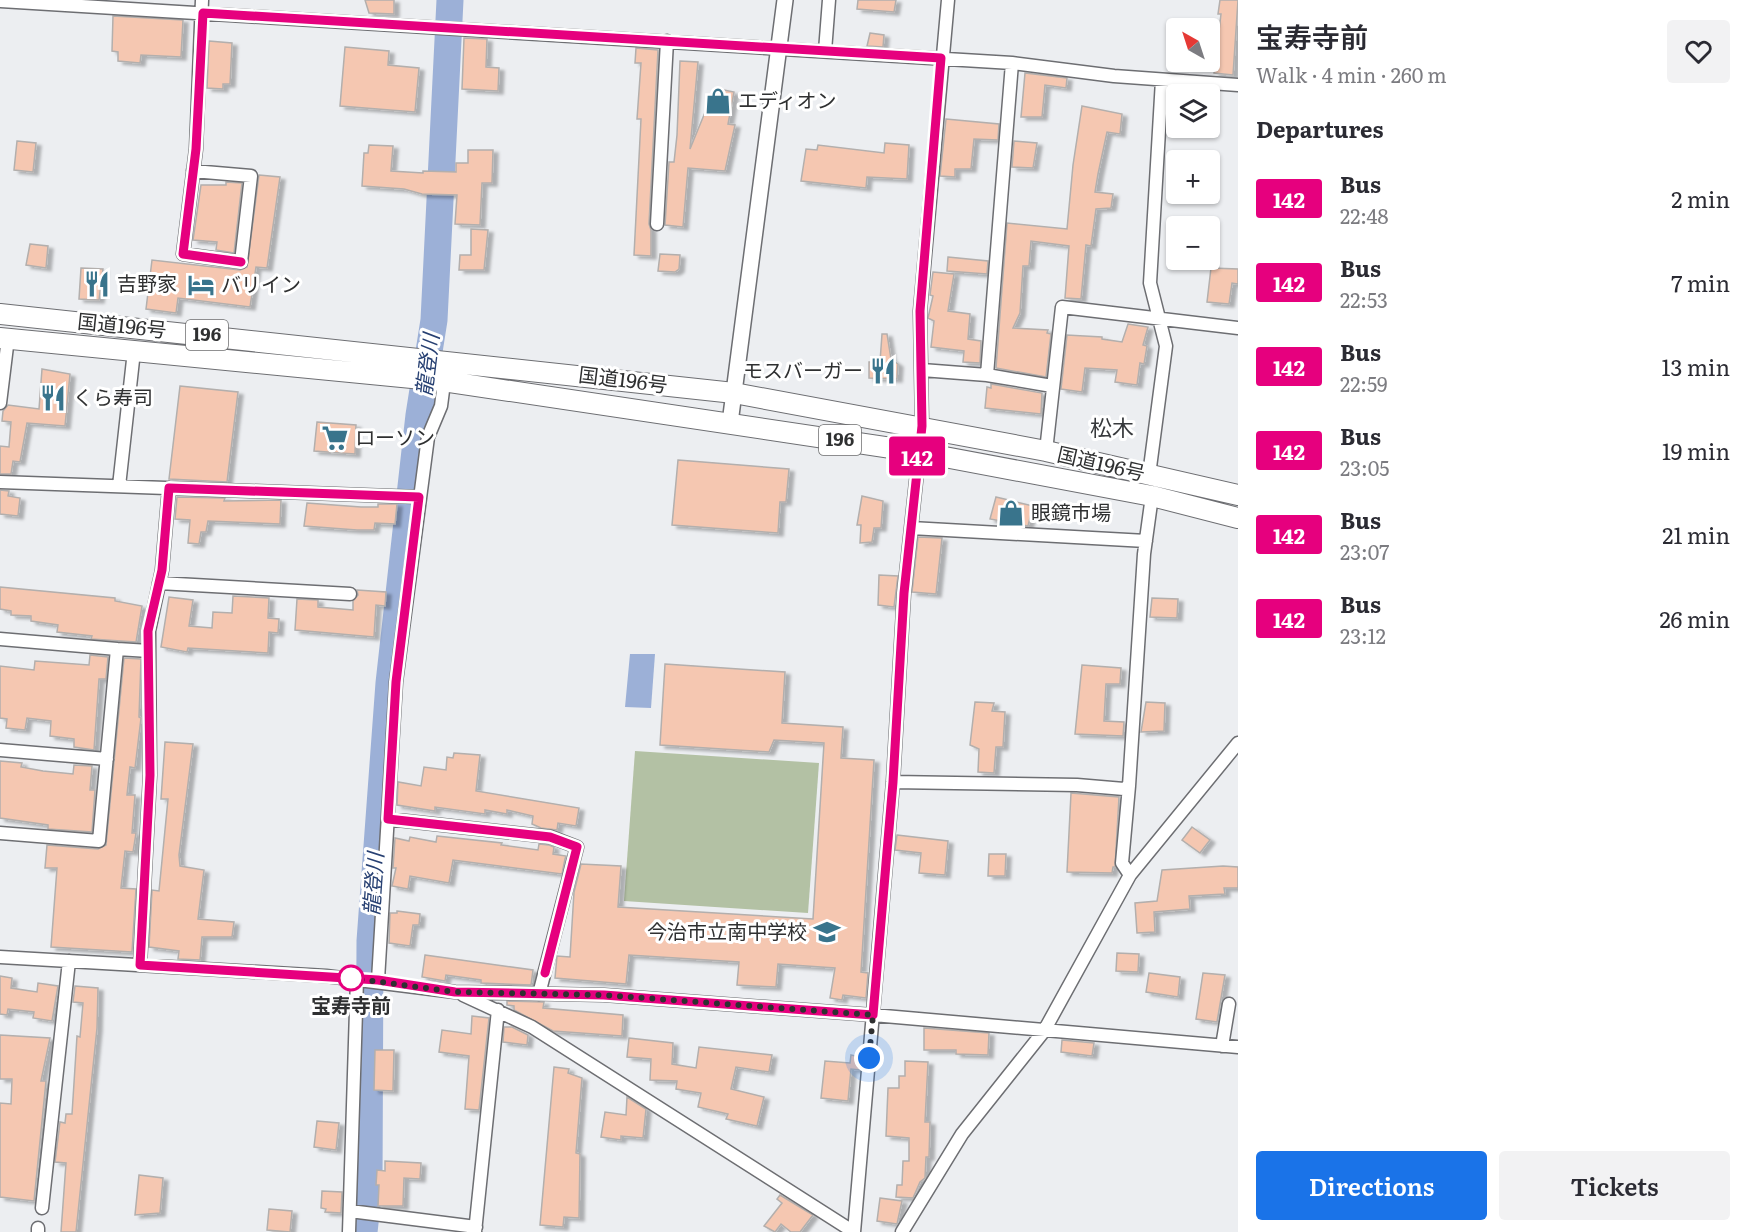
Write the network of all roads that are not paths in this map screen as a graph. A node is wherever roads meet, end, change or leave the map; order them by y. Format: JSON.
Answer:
{"nodes":[{"id":1,"x":785,"y":0,"type":"edge"},
{"id":2,"x":829,"y":0,"type":"edge"},
{"id":3,"x":948,"y":0,"type":"edge"},
{"id":4,"x":0,"y":1,"type":"edge"},
{"id":5,"x":203,"y":6,"type":"edge"},
{"id":6,"x":667,"y":41,"type":"junction"},
{"id":7,"x":779,"y":48,"type":"junction"},
{"id":8,"x":825,"y":51,"type":"junction"},
{"id":9,"x":941,"y":58,"type":"junction"},
{"id":10,"x":1012,"y":63,"type":"junction"},
{"id":11,"x":1162,"y":80,"type":"junction"},
{"id":12,"x":1238,"y":83,"type":"edge"},
{"id":13,"x":193,"y":171,"type":"junction"},
{"id":14,"x":657,"y":224,"type":"dead end"},
{"id":15,"x":0,"y":314,"type":"edge"},
{"id":16,"x":1159,"y":318,"type":"junction"},
{"id":17,"x":1238,"y":328,"type":"edge"},
{"id":18,"x":4,"y":338,"type":"edge"},
{"id":19,"x":134,"y":351,"type":"junction"},
{"id":20,"x":445,"y":360,"type":"junction"},
{"id":21,"x":922,"y":370,"type":"junction"},
{"id":22,"x":987,"y":375,"type":"junction"},
{"id":23,"x":440,"y":380,"type":"junction"},
{"id":24,"x":1052,"y":386,"type":"junction"},
{"id":25,"x":734,"y":393,"type":"junction"},
{"id":26,"x":0,"y":403,"type":"edge"},
{"id":27,"x":730,"y":423,"type":"junction"},
{"id":28,"x":922,"y":426,"type":"junction"},
{"id":29,"x":1046,"y":451,"type":"junction"},
{"id":30,"x":918,"y":452,"type":"junction"},
{"id":31,"x":1149,"y":475,"type":"junction"},
{"id":32,"x":0,"y":482,"type":"edge"},
{"id":33,"x":119,"y":486,"type":"junction"},
{"id":34,"x":169,"y":488,"type":"junction"},
{"id":35,"x":1238,"y":495,"type":"edge"},
{"id":36,"x":1152,"y":496,"type":"junction"},
{"id":37,"x":419,"y":497,"type":"junction"},
{"id":38,"x":1238,"y":518,"type":"edge"},
{"id":39,"x":911,"y":528,"type":"junction"},
{"id":40,"x":1146,"y":541,"type":"junction"},
{"id":41,"x":159,"y":583,"type":"junction"},
{"id":42,"x":350,"y":594,"type":"dead end"},
{"id":43,"x":0,"y":639,"type":"edge"},
{"id":44,"x":117,"y":649,"type":"junction"},
{"id":45,"x":149,"y":651,"type":"junction"},
{"id":46,"x":1238,"y":743,"type":"edge"},
{"id":47,"x":0,"y":750,"type":"edge"},
{"id":48,"x":107,"y":759,"type":"junction"},
{"id":49,"x":893,"y":782,"type":"junction"},
{"id":50,"x":1129,"y":786,"type":"junction"},
{"id":51,"x":388,"y":819,"type":"junction"},
{"id":52,"x":0,"y":833,"type":"edge"},
{"id":53,"x":1130,"y":875,"type":"junction"},
{"id":54,"x":0,"y":957,"type":"edge"},
{"id":55,"x":69,"y":961,"type":"junction"},
{"id":56,"x":140,"y":965,"type":"junction"},
{"id":57,"x":357,"y":978,"type":"junction"},
{"id":58,"x":378,"y":980,"type":"junction"},
{"id":59,"x":455,"y":992,"type":"junction"},
{"id":60,"x":539,"y":994,"type":"junction"},
{"id":61,"x":1229,"y":1004,"type":"dead end"},
{"id":62,"x":498,"y":1010,"type":"junction"},
{"id":63,"x":873,"y":1015,"type":"junction"},
{"id":64,"x":1044,"y":1031,"type":"junction"},
{"id":65,"x":1222,"y":1046,"type":"junction"},
{"id":66,"x":1238,"y":1047,"type":"edge"},
{"id":67,"x":42,"y":1208,"type":"dead end"},
{"id":68,"x":350,"y":1211,"type":"junction"},
{"id":69,"x":476,"y":1229,"type":"edge"},
{"id":70,"x":349,"y":1232,"type":"edge"},
{"id":71,"x":854,"y":1232,"type":"edge"},
{"id":72,"x":902,"y":1232,"type":"edge"}],
"edges":[{"from":1,"to":7,"type":"street"},
{"from":2,"to":8,"type":"street"},
{"from":3,"to":9,"type":"street"},
{"from":4,"to":5,"type":"street"},
{"from":5,"to":6,"type":"street"},
{"from":5,"to":13,"type":"street"},
{"from":6,"to":7,"type":"street"},
{"from":6,"to":14,"type":"street"},
{"from":7,"to":8,"type":"street"},
{"from":7,"to":25,"type":"street"},
{"from":8,"to":9,"type":"street"},
{"from":9,"to":10,"type":"street"},
{"from":9,"to":21,"type":"street"},
{"from":10,"to":11,"type":"street"},
{"from":10,"to":22,"type":"street"},
{"from":11,"to":12,"type":"street"},
{"from":11,"to":16,"type":"street"},
{"from":13,"to":13,"type":"street"},
{"from":15,"to":20,"type":"highway","name":"国道196号","number":"196"},
{"from":16,"to":17,"type":"street"},
{"from":16,"to":24,"type":"street"},
{"from":16,"to":31,"type":"street"},
{"from":18,"to":19,"type":"highway","name":"国道196号","number":"196"},
{"from":18,"to":26,"type":"street"},
{"from":19,"to":23,"type":"highway","name":"国道196号","number":"196"},
{"from":19,"to":33,"type":"street"},
{"from":20,"to":23,"type":"street"},
{"from":20,"to":25,"type":"highway","name":"国道196号","number":"196"},
{"from":21,"to":22,"type":"street"},
{"from":21,"to":28,"type":"street"},
{"from":22,"to":24,"type":"street"},
{"from":23,"to":27,"type":"highway","name":"国道196号","number":"196"},
{"from":23,"to":37,"type":"street"},
{"from":24,"to":29,"type":"street"},
{"from":25,"to":27,"type":"street"},
{"from":25,"to":28,"type":"highway","name":"国道196号","number":"196"},
{"from":27,"to":30,"type":"highway","name":"国道196号","number":"196"},
{"from":28,"to":29,"type":"highway","name":"国道196号","number":"196"},
{"from":28,"to":30,"type":"street"},
{"from":29,"to":31,"type":"highway","name":"国道196号","number":"196"},
{"from":30,"to":36,"type":"highway","name":"国道196号","number":"196"},
{"from":30,"to":39,"type":"street"},
{"from":31,"to":35,"type":"highway","name":"国道196号","number":"196"},
{"from":32,"to":33,"type":"street"},
{"from":33,"to":34,"type":"street"},
{"from":34,"to":37,"type":"street"},
{"from":34,"to":41,"type":"street"},
{"from":36,"to":38,"type":"highway","name":"国道196号","number":"196"},
{"from":36,"to":40,"type":"street"},
{"from":37,"to":51,"type":"street"},
{"from":39,"to":40,"type":"street"},
{"from":39,"to":49,"type":"street"},
{"from":40,"to":50,"type":"street"},
{"from":41,"to":42,"type":"street"},
{"from":41,"to":45,"type":"street"},
{"from":43,"to":44,"type":"street"},
{"from":44,"to":45,"type":"street"},
{"from":44,"to":48,"type":"street"},
{"from":45,"to":56,"type":"street"},
{"from":46,"to":53,"type":"street"},
{"from":47,"to":48,"type":"street"},
{"from":48,"to":52,"type":"street"},
{"from":49,"to":50,"type":"street"},
{"from":49,"to":63,"type":"street"},
{"from":50,"to":53,"type":"street"},
{"from":51,"to":58,"type":"street"},
{"from":51,"to":60,"type":"street"},
{"from":53,"to":64,"type":"street"},
{"from":54,"to":55,"type":"street"},
{"from":55,"to":56,"type":"street"},
{"from":55,"to":67,"type":"street"},
{"from":56,"to":57,"type":"street"},
{"from":57,"to":58,"type":"street"},
{"from":57,"to":68,"type":"street"},
{"from":58,"to":59,"type":"street"},
{"from":59,"to":60,"type":"street"},
{"from":59,"to":62,"type":"street"},
{"from":60,"to":63,"type":"street"},
{"from":61,"to":65,"type":"street"},
{"from":62,"to":69,"type":"street"},
{"from":62,"to":71,"type":"street"},
{"from":63,"to":64,"type":"street"},
{"from":63,"to":71,"type":"street"},
{"from":64,"to":65,"type":"street"},
{"from":64,"to":72,"type":"street"},
{"from":65,"to":66,"type":"street"},
{"from":68,"to":69,"type":"street"},
{"from":68,"to":70,"type":"street"}]}
